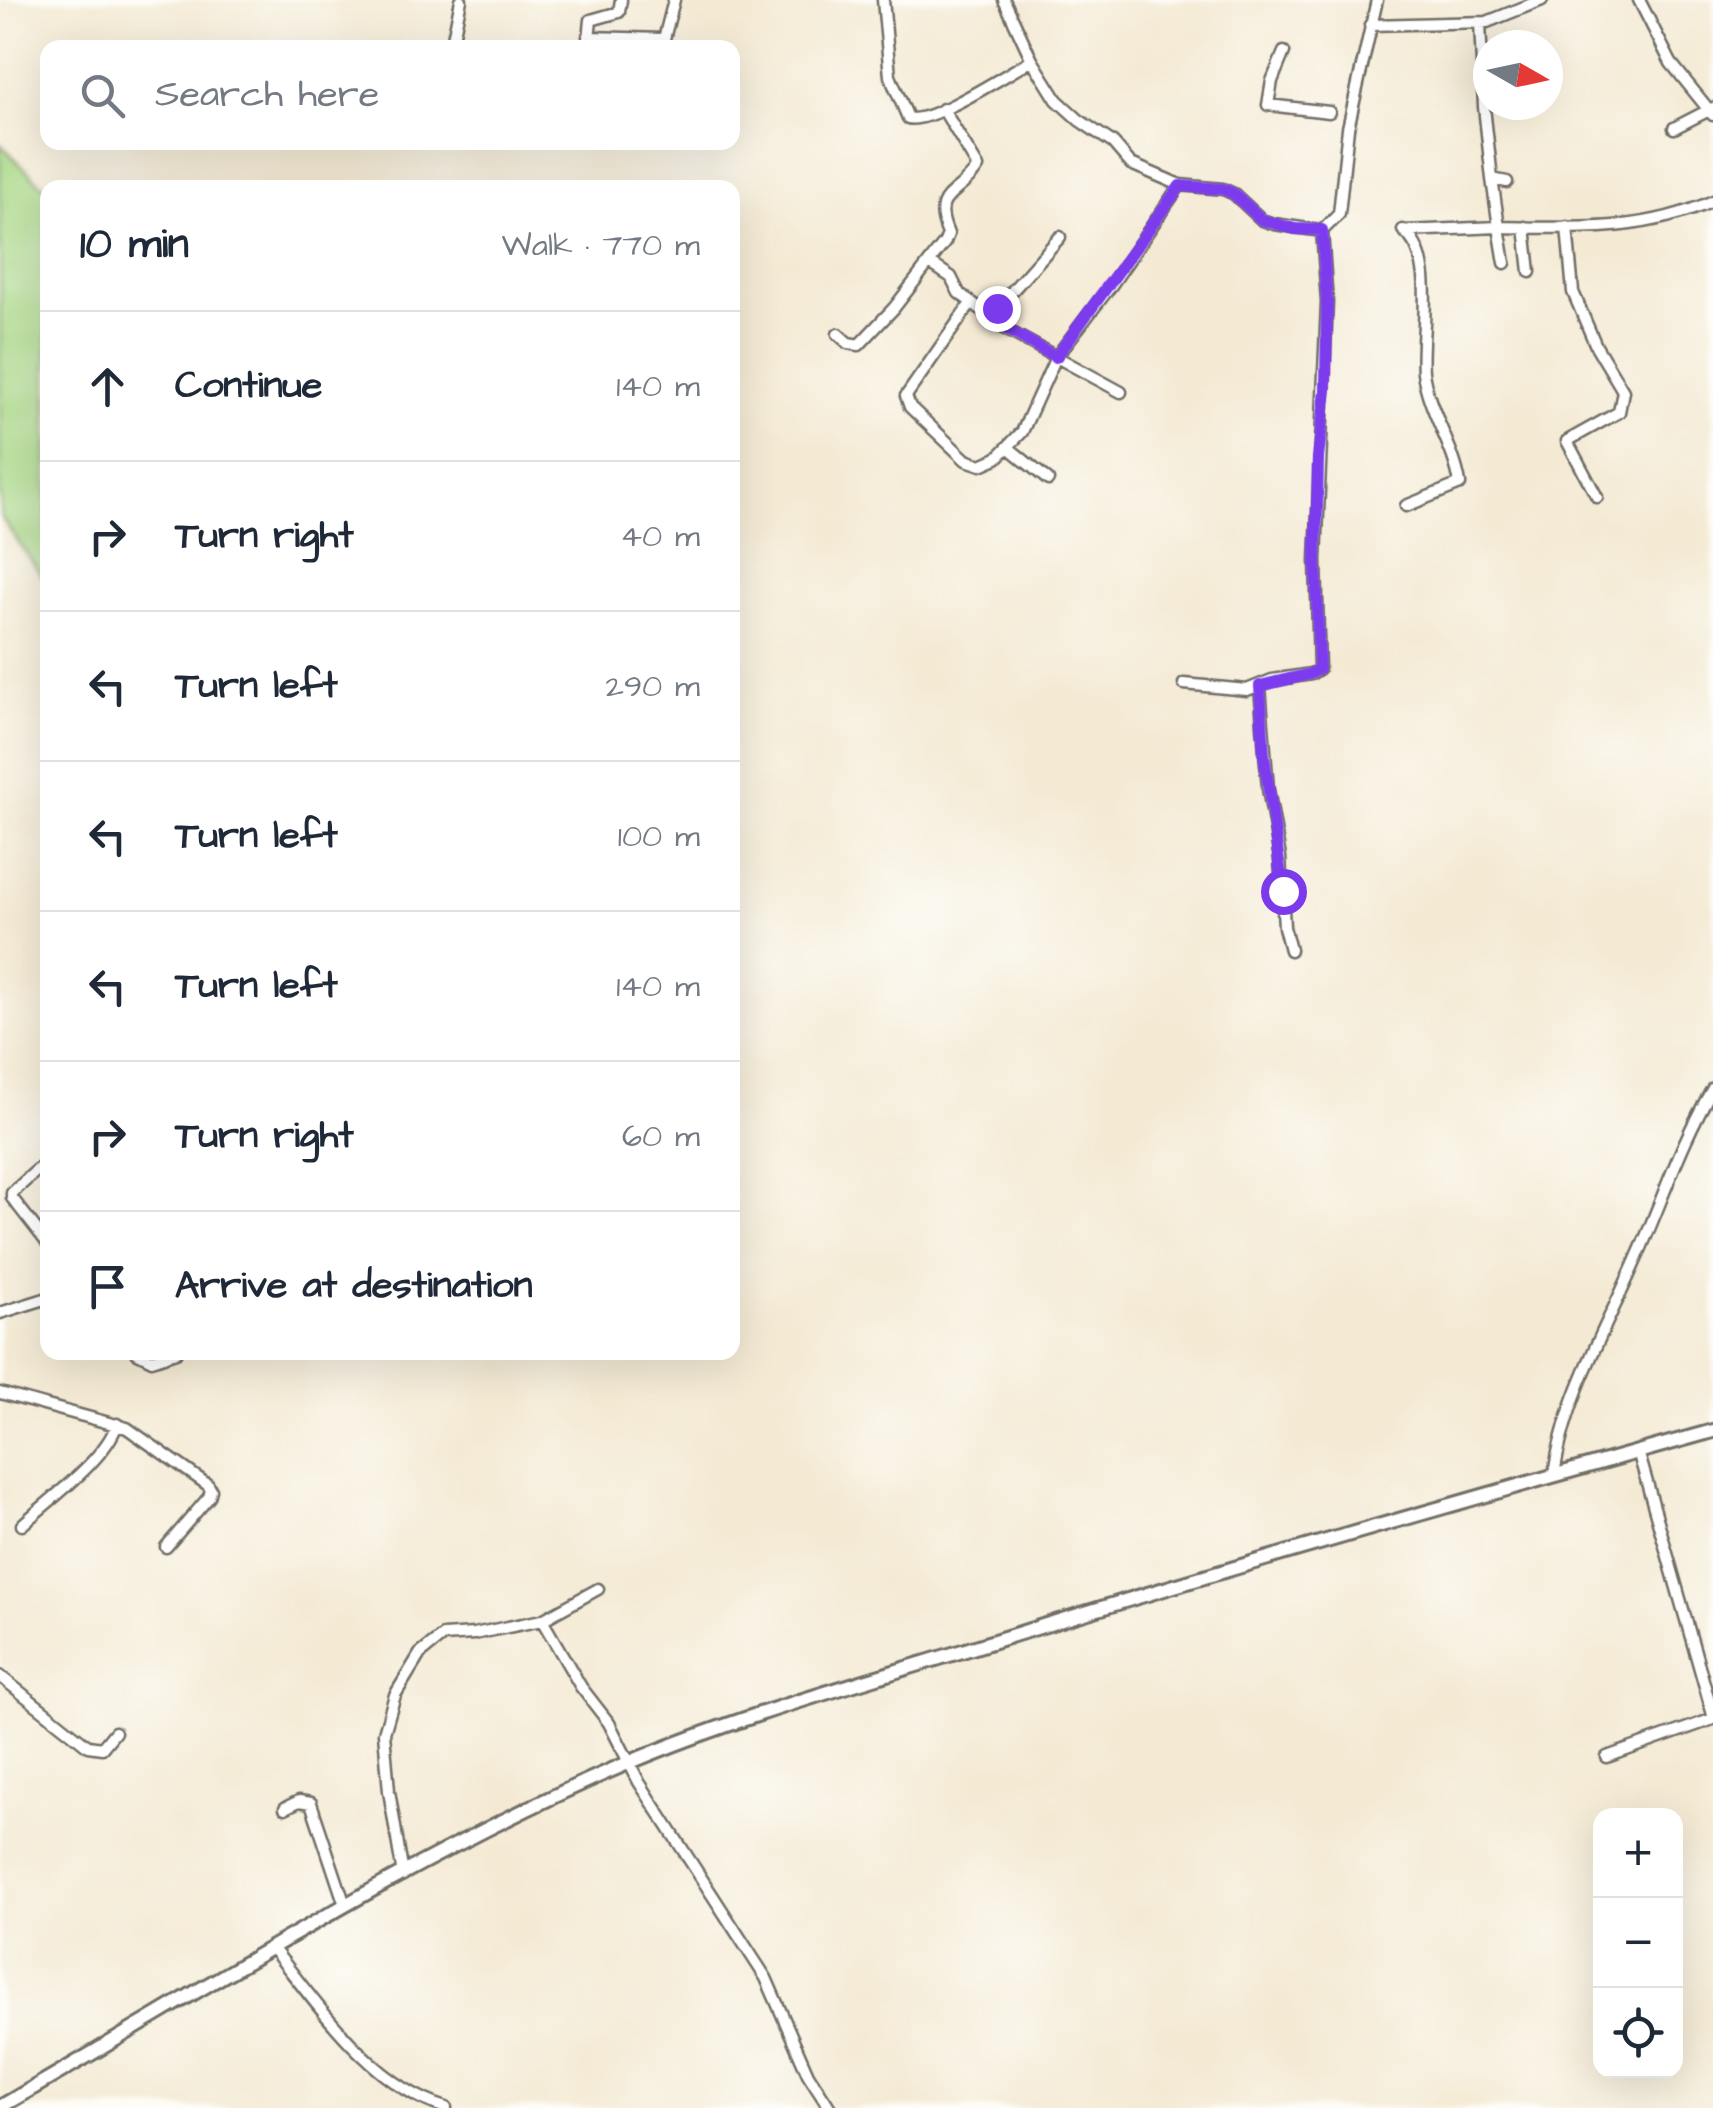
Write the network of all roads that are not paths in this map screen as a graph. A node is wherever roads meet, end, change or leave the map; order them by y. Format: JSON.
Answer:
{"nodes":[{"id":1,"x":461,"y":0,"type":"edge"},
{"id":2,"x":621,"y":0,"type":"edge"},
{"id":3,"x":674,"y":0,"type":"edge"},
{"id":4,"x":883,"y":0,"type":"edge"},
{"id":5,"x":1004,"y":0,"type":"edge"},
{"id":6,"x":1378,"y":0,"type":"edge"},
{"id":7,"x":1542,"y":0,"type":"edge"},
{"id":8,"x":1639,"y":0,"type":"edge"},
{"id":9,"x":1480,"y":23,"type":"junction"},
{"id":10,"x":1370,"y":25,"type":"junction"},
{"id":11,"x":453,"y":38,"type":"dead end"},
{"id":12,"x":588,"y":40,"type":"edge"},
{"id":13,"x":639,"y":40,"type":"edge"},
{"id":14,"x":1284,"y":52,"type":"dead end"},
{"id":15,"x":1032,"y":60,"type":"junction"},
{"id":16,"x":943,"y":109,"type":"junction"},
{"id":17,"x":1712,"y":111,"type":"edge"},
{"id":18,"x":1328,"y":112,"type":"dead end"},
{"id":19,"x":1674,"y":128,"type":"dead end"},
{"id":20,"x":1492,"y":178,"type":"junction"},
{"id":21,"x":1508,"y":182,"type":"dead end"},
{"id":22,"x":1180,"y":186,"type":"junction"},
{"id":23,"x":1713,"y":201,"type":"edge"},
{"id":24,"x":1500,"y":227,"type":"junction"},
{"id":25,"x":1567,"y":227,"type":"junction"},
{"id":26,"x":1524,"y":228,"type":"junction"},
{"id":27,"x":1322,"y":230,"type":"junction"},
{"id":28,"x":1060,"y":237,"type":"dead end"},
{"id":29,"x":1505,"y":263,"type":"dead end"},
{"id":30,"x":930,"y":264,"type":"junction"},
{"id":31,"x":1530,"y":272,"type":"dead end"},
{"id":32,"x":971,"y":303,"type":"junction"},
{"id":33,"x":990,"y":316,"type":"junction"},
{"id":34,"x":838,"y":334,"type":"dead end"},
{"id":35,"x":1056,"y":357,"type":"junction"},
{"id":36,"x":1122,"y":392,"type":"dead end"},
{"id":37,"x":1009,"y":448,"type":"junction"},
{"id":38,"x":1048,"y":480,"type":"dead end"},
{"id":39,"x":1596,"y":497,"type":"dead end"},
{"id":40,"x":1406,"y":506,"type":"dead end"},
{"id":41,"x":1184,"y":684,"type":"dead end"},
{"id":42,"x":1260,"y":686,"type":"junction"},
{"id":43,"x":1290,"y":950,"type":"dead end"},
{"id":44,"x":1713,"y":1088,"type":"edge"},
{"id":45,"x":40,"y":1167,"type":"edge"},
{"id":46,"x":40,"y":1234,"type":"edge"},
{"id":47,"x":40,"y":1300,"type":"edge"},
{"id":48,"x":0,"y":1313,"type":"edge"},
{"id":49,"x":0,"y":1393,"type":"edge"},
{"id":50,"x":117,"y":1424,"type":"junction"},
{"id":51,"x":1713,"y":1430,"type":"edge"},
{"id":52,"x":1638,"y":1452,"type":"junction"},
{"id":53,"x":1554,"y":1476,"type":"junction"},
{"id":54,"x":22,"y":1525,"type":"dead end"},
{"id":55,"x":166,"y":1548,"type":"dead end"},
{"id":56,"x":598,"y":1589,"type":"dead end"},
{"id":57,"x":542,"y":1620,"type":"junction"},
{"id":58,"x":0,"y":1676,"type":"edge"},
{"id":59,"x":1713,"y":1717,"type":"edge"},
{"id":60,"x":115,"y":1732,"type":"dead end"},
{"id":61,"x":1607,"y":1757,"type":"dead end"},
{"id":62,"x":630,"y":1762,"type":"junction"},
{"id":63,"x":285,"y":1808,"type":"dead end"},
{"id":64,"x":403,"y":1875,"type":"junction"},
{"id":65,"x":346,"y":1905,"type":"junction"},
{"id":66,"x":273,"y":1949,"type":"junction"},
{"id":67,"x":0,"y":2107,"type":"edge"},
{"id":68,"x":446,"y":2108,"type":"edge"},
{"id":69,"x":830,"y":2108,"type":"edge"}],
"edges":[{"from":1,"to":11,"type":"street"},
{"from":2,"to":12,"type":"street"},
{"from":3,"to":13,"type":"street"},
{"from":4,"to":16,"type":"street"},
{"from":5,"to":15,"type":"street"},
{"from":6,"to":10,"type":"street"},
{"from":7,"to":9,"type":"street"},
{"from":8,"to":17,"type":"street"},
{"from":9,"to":10,"type":"street"},
{"from":9,"to":20,"type":"street"},
{"from":10,"to":27,"type":"street"},
{"from":14,"to":18,"type":"street"},
{"from":15,"to":16,"type":"street"},
{"from":15,"to":22,"type":"street"},
{"from":16,"to":30,"type":"street"},
{"from":17,"to":19,"type":"street"},
{"from":20,"to":21,"type":"street"},
{"from":20,"to":24,"type":"street"},
{"from":22,"to":27,"type":"street"},
{"from":22,"to":35,"type":"street"},
{"from":23,"to":25,"type":"street"},
{"from":24,"to":26,"type":"street"},
{"from":24,"to":29,"type":"street"},
{"from":24,"to":40,"type":"street"},
{"from":25,"to":26,"type":"street"},
{"from":25,"to":39,"type":"street"},
{"from":26,"to":31,"type":"street"},
{"from":27,"to":42,"type":"street"},
{"from":28,"to":33,"type":"street"},
{"from":30,"to":32,"type":"street"},
{"from":30,"to":34,"type":"street"},
{"from":32,"to":33,"type":"street"},
{"from":32,"to":37,"type":"street"},
{"from":33,"to":35,"type":"street"},
{"from":35,"to":36,"type":"street"},
{"from":35,"to":37,"type":"street"},
{"from":37,"to":38,"type":"street"},
{"from":41,"to":42,"type":"street"},
{"from":42,"to":43,"type":"street"},
{"from":44,"to":53,"type":"street"},
{"from":45,"to":46,"type":"street"},
{"from":47,"to":48,"type":"street"},
{"from":49,"to":50,"type":"street"},
{"from":50,"to":54,"type":"street"},
{"from":50,"to":55,"type":"street"},
{"from":51,"to":52,"type":"street"},
{"from":52,"to":53,"type":"street"},
{"from":52,"to":59,"type":"street"},
{"from":53,"to":62,"type":"street"},
{"from":56,"to":57,"type":"street"},
{"from":57,"to":62,"type":"street"},
{"from":57,"to":64,"type":"street"},
{"from":58,"to":60,"type":"street"},
{"from":59,"to":61,"type":"street"},
{"from":62,"to":64,"type":"street"},
{"from":62,"to":69,"type":"street"},
{"from":63,"to":65,"type":"street"},
{"from":64,"to":65,"type":"street"},
{"from":65,"to":66,"type":"street"},
{"from":66,"to":67,"type":"street"},
{"from":66,"to":68,"type":"street"}]}
